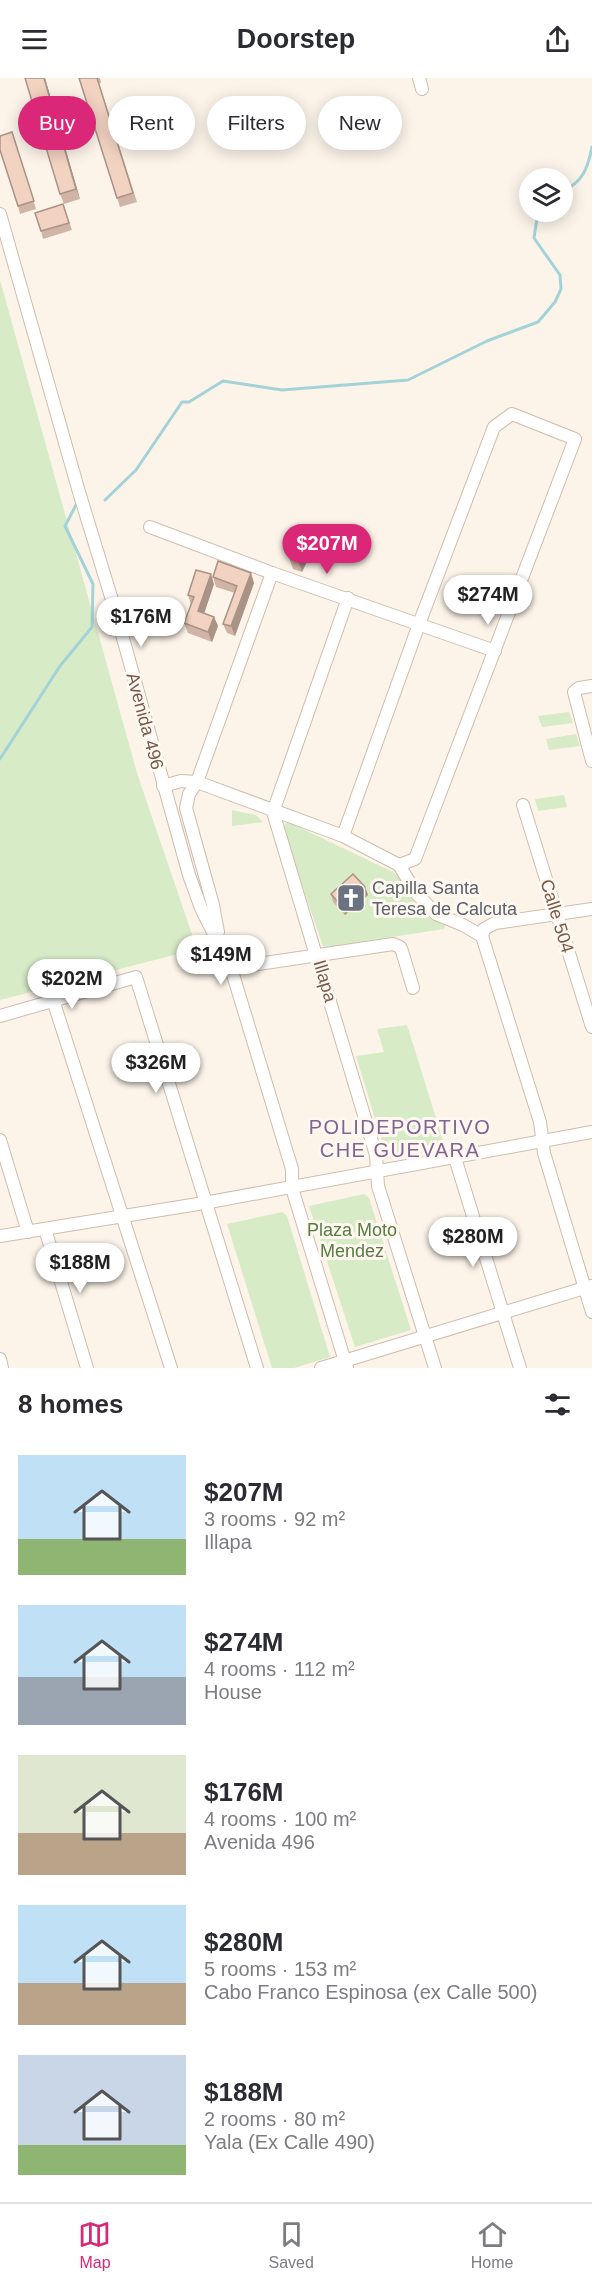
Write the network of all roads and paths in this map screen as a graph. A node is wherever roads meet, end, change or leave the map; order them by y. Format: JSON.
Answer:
{"nodes":[{"id":1,"x":0,"y":214,"type":"edge"},
{"id":2,"x":150,"y":527,"type":"dead end"},
{"id":3,"x":272,"y":573,"type":"junction"},
{"id":4,"x":348,"y":598,"type":"junction"},
{"id":5,"x":419,"y":624,"type":"junction"},
{"id":6,"x":495,"y":651,"type":"junction"},
{"id":7,"x":592,"y":686,"type":"edge"},
{"id":8,"x":592,"y":761,"type":"edge"},
{"id":9,"x":197,"y":782,"type":"junction"},
{"id":10,"x":164,"y":786,"type":"junction"},
{"id":11,"x":524,"y":805,"type":"dead end"},
{"id":12,"x":273,"y":812,"type":"junction"},
{"id":13,"x":343,"y":836,"type":"junction"},
{"id":14,"x":399,"y":865,"type":"junction"},
{"id":15,"x":592,"y":909,"type":"edge"},
{"id":16,"x":557,"y":914,"type":"junction"},
{"id":17,"x":483,"y":933,"type":"junction"},
{"id":18,"x":221,"y":947,"type":"junction"},
{"id":19,"x":317,"y":954,"type":"junction"},
{"id":20,"x":231,"y":968,"type":"junction"},
{"id":21,"x":414,"y":988,"type":"dead end"},
{"id":22,"x":53,"y":1000,"type":"junction"},
{"id":23,"x":0,"y":1016,"type":"edge"},
{"id":24,"x":592,"y":1026,"type":"edge"},
{"id":25,"x":592,"y":1132,"type":"edge"},
{"id":26,"x":0,"y":1140,"type":"edge"},
{"id":27,"x":543,"y":1141,"type":"junction"},
{"id":28,"x":455,"y":1158,"type":"junction"},
{"id":29,"x":376,"y":1172,"type":"junction"},
{"id":30,"x":292,"y":1188,"type":"junction"},
{"id":31,"x":204,"y":1203,"type":"junction"},
{"id":32,"x":122,"y":1217,"type":"junction"},
{"id":33,"x":45,"y":1229,"type":"junction"},
{"id":34,"x":28,"y":1232,"type":"junction"},
{"id":35,"x":0,"y":1236,"type":"edge"},
{"id":36,"x":588,"y":1287,"type":"edge"},
{"id":37,"x":592,"y":1312,"type":"edge"},
{"id":38,"x":503,"y":1313,"type":"junction"},
{"id":39,"x":425,"y":1335,"type":"junction"},
{"id":40,"x":0,"y":1359,"type":"edge"},
{"id":41,"x":346,"y":1364,"type":"edge"},
{"id":42,"x":2,"y":1368,"type":"edge"},
{"id":43,"x":87,"y":1368,"type":"edge"},
{"id":44,"x":171,"y":1368,"type":"edge"},
{"id":45,"x":257,"y":1368,"type":"edge"},
{"id":46,"x":321,"y":1368,"type":"edge"},
{"id":47,"x":435,"y":1368,"type":"edge"},
{"id":48,"x":520,"y":1368,"type":"edge"}],
"edges":[{"from":1,"to":10,"type":"street","name":"Avenida 496"},
{"from":2,"to":3,"type":"street"},
{"from":3,"to":4,"type":"street"},
{"from":3,"to":9,"type":"street"},
{"from":4,"to":5,"type":"street"},
{"from":4,"to":12,"type":"street"},
{"from":5,"to":6,"type":"street"},
{"from":5,"to":6,"type":"street"},
{"from":5,"to":13,"type":"street"},
{"from":6,"to":14,"type":"street"},
{"from":7,"to":8,"type":"street"},
{"from":9,"to":10,"type":"street"},
{"from":9,"to":12,"type":"street"},
{"from":9,"to":18,"type":"street"},
{"from":10,"to":18,"type":"street","name":"Avenida 496"},
{"from":11,"to":16,"type":"street","name":"Calle 504"},
{"from":12,"to":13,"type":"street"},
{"from":12,"to":19,"type":"street","name":"Illapa"},
{"from":13,"to":14,"type":"street"},
{"from":14,"to":17,"type":"street"},
{"from":15,"to":16,"type":"street"},
{"from":16,"to":17,"type":"street"},
{"from":16,"to":24,"type":"street","name":"Calle 504"},
{"from":17,"to":27,"type":"street"},
{"from":18,"to":20,"type":"street","name":"Avenida 496"},
{"from":19,"to":20,"type":"street"},
{"from":19,"to":21,"type":"street"},
{"from":19,"to":29,"type":"street","name":"Illapa"},
{"from":20,"to":30,"type":"street","name":"Avenida 496"},
{"from":22,"to":23,"type":"street"},
{"from":22,"to":31,"type":"street"},
{"from":22,"to":32,"type":"street"},
{"from":25,"to":27,"type":"street"},
{"from":26,"to":34,"type":"street"},
{"from":27,"to":28,"type":"street"},
{"from":27,"to":36,"type":"street"},
{"from":28,"to":29,"type":"street"},
{"from":28,"to":38,"type":"street"},
{"from":29,"to":30,"type":"street"},
{"from":29,"to":39,"type":"street","name":"Illapa"},
{"from":30,"to":31,"type":"street"},
{"from":30,"to":41,"type":"street","name":"Avenida 496"},
{"from":31,"to":32,"type":"street"},
{"from":31,"to":45,"type":"street"},
{"from":32,"to":33,"type":"street"},
{"from":32,"to":44,"type":"street"},
{"from":33,"to":34,"type":"street"},
{"from":33,"to":43,"type":"street"},
{"from":34,"to":35,"type":"street"},
{"from":36,"to":37,"type":"street"},
{"from":36,"to":38,"type":"street"},
{"from":38,"to":39,"type":"street"},
{"from":38,"to":48,"type":"street"},
{"from":39,"to":41,"type":"street"},
{"from":39,"to":47,"type":"street","name":"Illapa"},
{"from":40,"to":42,"type":"street"},
{"from":41,"to":46,"type":"street"}]}
